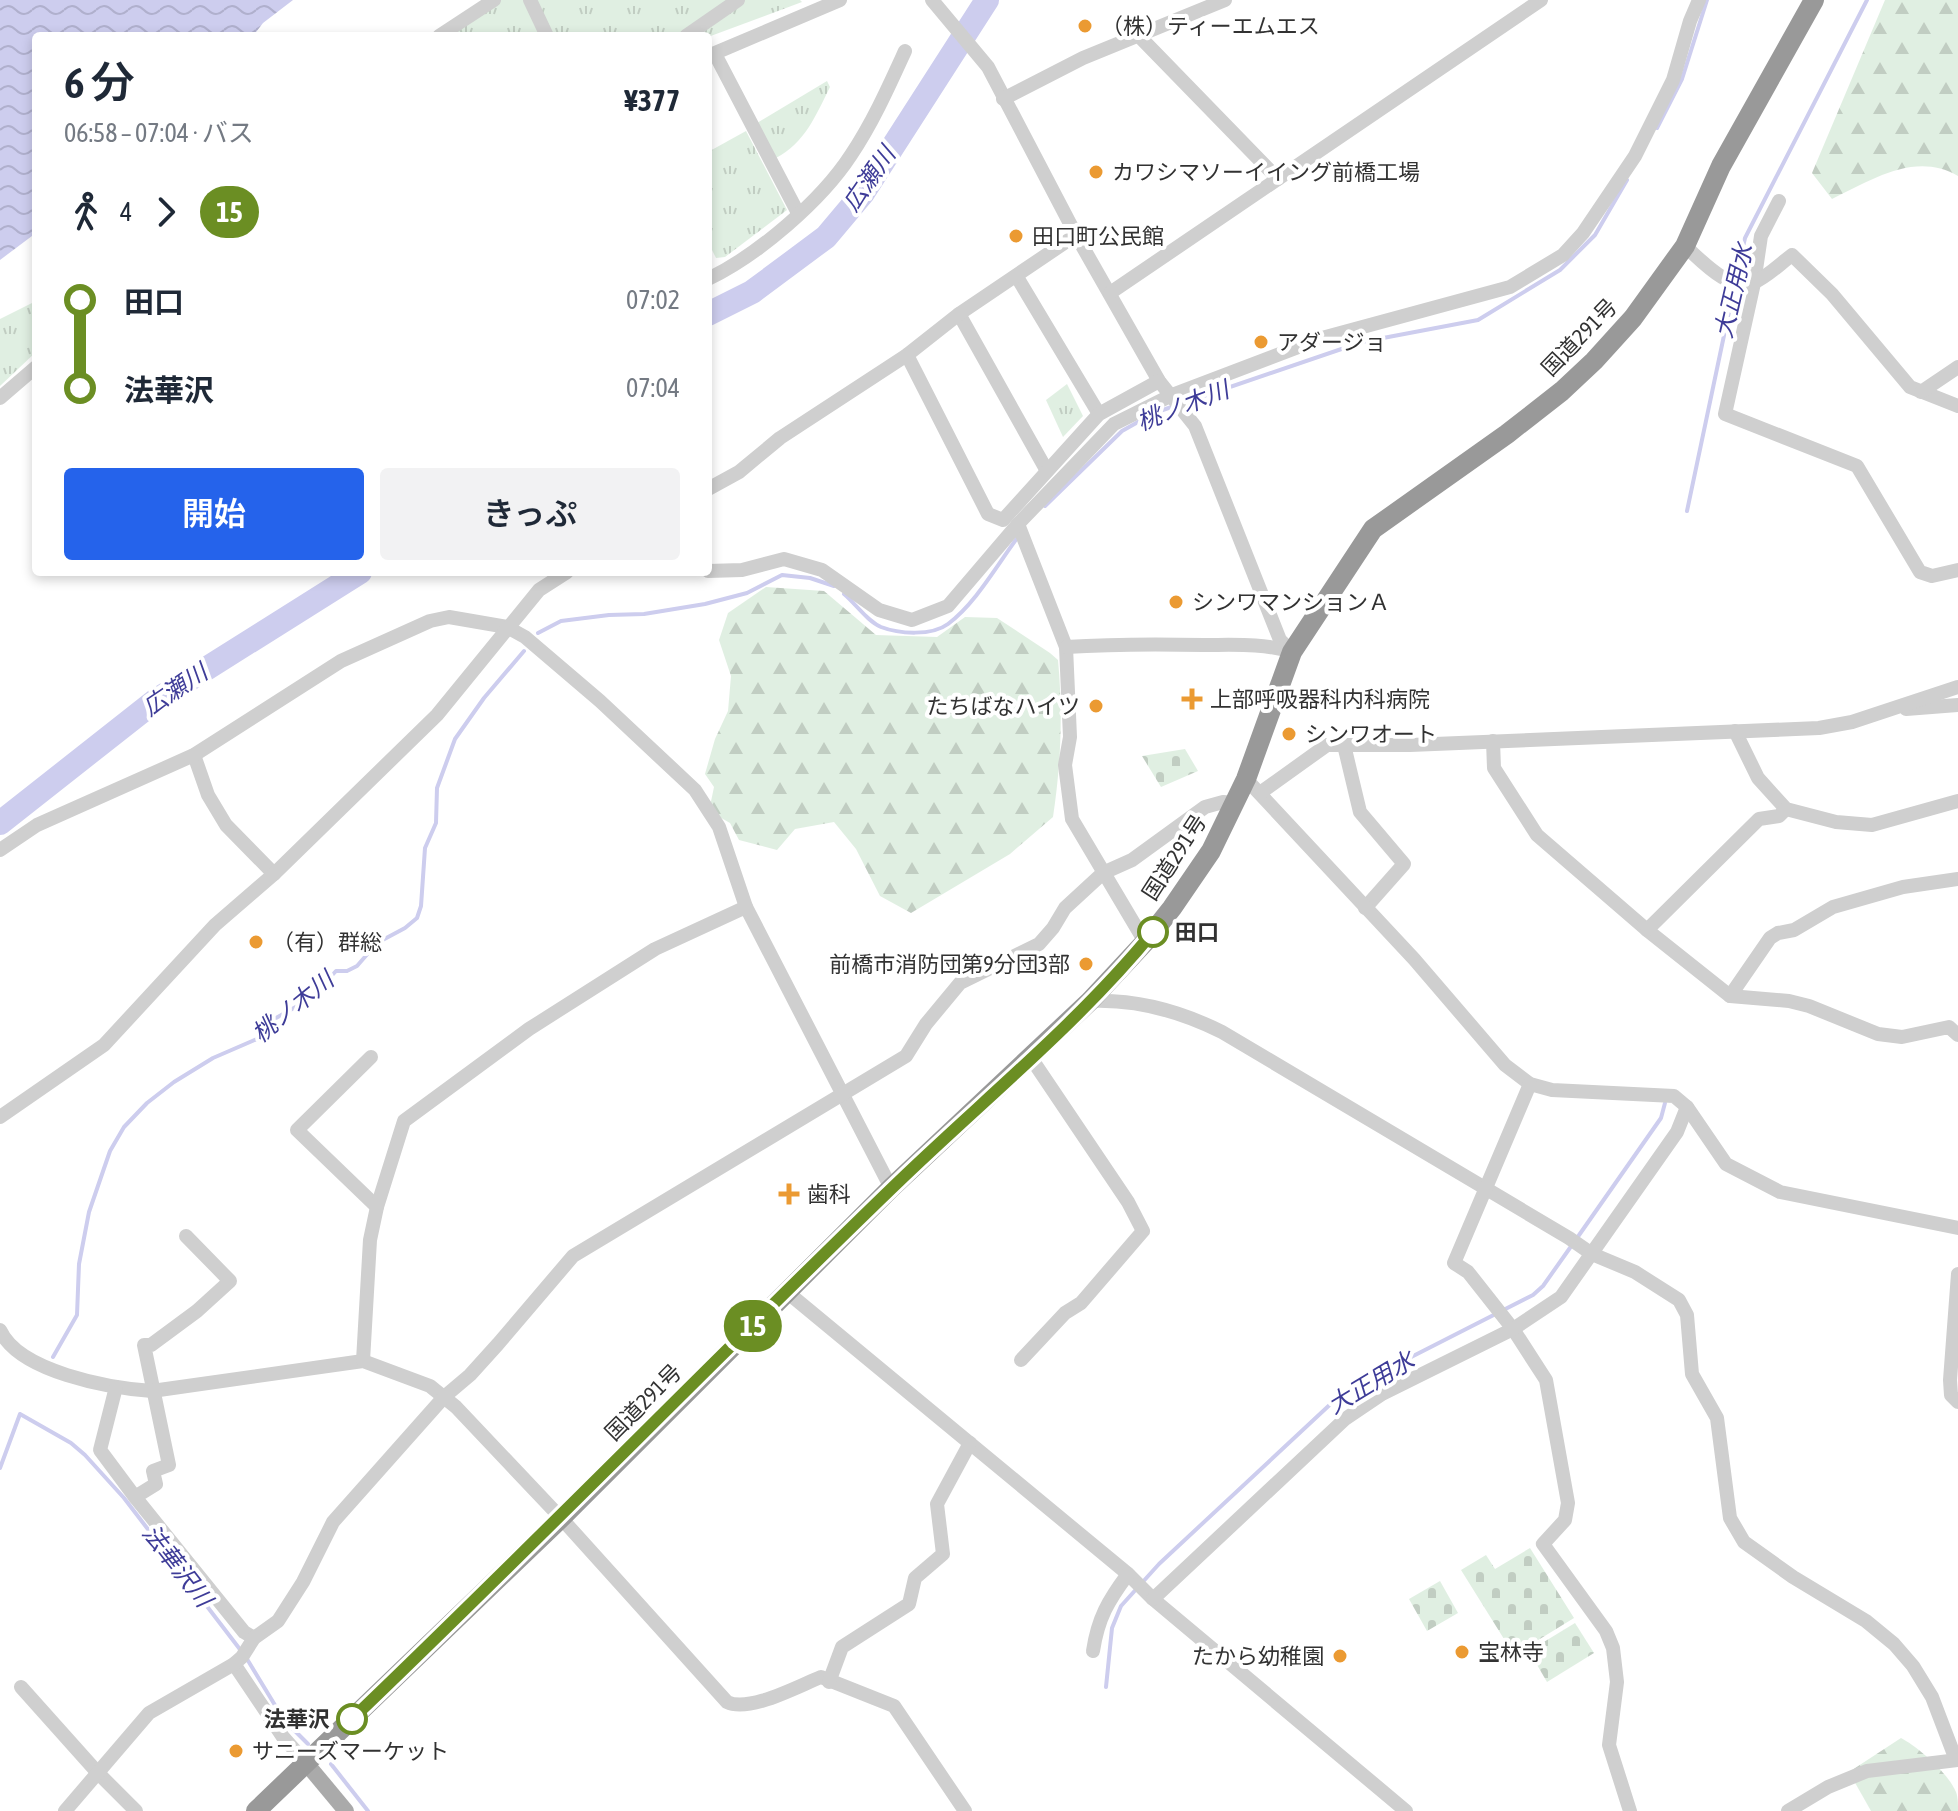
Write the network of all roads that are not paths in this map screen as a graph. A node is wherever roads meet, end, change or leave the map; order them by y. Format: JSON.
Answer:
{"nodes":[{"id":1,"x":494,"y":0,"type":"edge"},
{"id":2,"x":530,"y":0,"type":"edge"},
{"id":3,"x":738,"y":0,"type":"edge"},
{"id":4,"x":840,"y":0,"type":"edge"},
{"id":5,"x":932,"y":0,"type":"edge"},
{"id":6,"x":1225,"y":0,"type":"edge"},
{"id":7,"x":1541,"y":0,"type":"edge"},
{"id":8,"x":1699,"y":0,"type":"edge"},
{"id":9,"x":1814,"y":0,"type":"edge"},
{"id":10,"x":445,"y":32,"type":"edge"},
{"id":11,"x":545,"y":32,"type":"edge"},
{"id":12,"x":692,"y":32,"type":"edge"},
{"id":13,"x":1138,"y":35,"type":"junction"},
{"id":14,"x":905,"y":51,"type":"dead end"},
{"id":15,"x":712,"y":55,"type":"edge"},
{"id":16,"x":712,"y":57,"type":"edge"},
{"id":17,"x":1003,"y":99,"type":"junction"},
{"id":18,"x":1278,"y":179,"type":"junction"},
{"id":19,"x":1779,"y":201,"type":"dead end"},
{"id":20,"x":798,"y":213,"type":"junction"},
{"id":21,"x":1076,"y":235,"type":"junction"},
{"id":22,"x":1685,"y":246,"type":"junction"},
{"id":23,"x":712,"y":277,"type":"edge"},
{"id":24,"x":1017,"y":277,"type":"junction"},
{"id":25,"x":1749,"y":283,"type":"junction"},
{"id":26,"x":1110,"y":293,"type":"junction"},
{"id":27,"x":959,"y":314,"type":"junction"},
{"id":28,"x":907,"y":355,"type":"junction"},
{"id":29,"x":1958,"y":367,"type":"edge"},
{"id":30,"x":32,"y":370,"type":"edge"},
{"id":31,"x":1159,"y":381,"type":"junction"},
{"id":32,"x":1921,"y":392,"type":"junction"},
{"id":33,"x":1172,"y":395,"type":"junction"},
{"id":34,"x":0,"y":398,"type":"edge"},
{"id":35,"x":1958,"y":406,"type":"edge"},
{"id":36,"x":1099,"y":414,"type":"junction"},
{"id":37,"x":1047,"y":471,"type":"junction"},
{"id":38,"x":712,"y":487,"type":"edge"},
{"id":39,"x":1018,"y":524,"type":"junction"},
{"id":40,"x":1958,"y":570,"type":"edge"},
{"id":41,"x":712,"y":571,"type":"edge"},
{"id":42,"x":561,"y":576,"type":"edge"},
{"id":43,"x":507,"y":627,"type":"junction"},
{"id":44,"x":1066,"y":647,"type":"junction"},
{"id":45,"x":1292,"y":652,"type":"junction"},
{"id":46,"x":1958,"y":687,"type":"edge"},
{"id":47,"x":1958,"y":705,"type":"edge"},
{"id":48,"x":1890,"y":709,"type":"junction"},
{"id":49,"x":1735,"y":731,"type":"junction"},
{"id":50,"x":1493,"y":741,"type":"junction"},
{"id":51,"x":1344,"y":745,"type":"junction"},
{"id":52,"x":194,"y":755,"type":"junction"},
{"id":53,"x":1253,"y":786,"type":"junction"},
{"id":54,"x":1958,"y":801,"type":"edge"},
{"id":55,"x":1235,"y":803,"type":"junction"},
{"id":56,"x":1786,"y":809,"type":"junction"},
{"id":57,"x":0,"y":850,"type":"edge"},
{"id":58,"x":1103,"y":873,"type":"junction"},
{"id":59,"x":274,"y":874,"type":"junction"},
{"id":60,"x":1958,"y":879,"type":"edge"},
{"id":61,"x":746,"y":907,"type":"junction"},
{"id":62,"x":1365,"y":908,"type":"junction"},
{"id":63,"x":1647,"y":930,"type":"junction"},
{"id":64,"x":1145,"y":942,"type":"junction"},
{"id":65,"x":1730,"y":996,"type":"junction"},
{"id":66,"x":1090,"y":1001,"type":"junction"},
{"id":67,"x":1958,"y":1035,"type":"edge"},
{"id":68,"x":371,"y":1057,"type":"dead end"},
{"id":69,"x":1031,"y":1058,"type":"junction"},
{"id":70,"x":1530,"y":1084,"type":"junction"},
{"id":71,"x":842,"y":1093,"type":"junction"},
{"id":72,"x":1687,"y":1107,"type":"junction"},
{"id":73,"x":0,"y":1117,"type":"edge"},
{"id":74,"x":891,"y":1188,"type":"junction"},
{"id":75,"x":1487,"y":1188,"type":"junction"},
{"id":76,"x":377,"y":1207,"type":"junction"},
{"id":77,"x":1958,"y":1228,"type":"edge"},
{"id":78,"x":186,"y":1236,"type":"dead end"},
{"id":79,"x":1588,"y":1251,"type":"junction"},
{"id":80,"x":1958,"y":1274,"type":"edge"},
{"id":81,"x":787,"y":1292,"type":"junction"},
{"id":82,"x":1505,"y":1318,"type":"junction"},
{"id":83,"x":2,"y":1340,"type":"edge"},
{"id":84,"x":1021,"y":1360,"type":"dead end"},
{"id":85,"x":363,"y":1361,"type":"junction"},
{"id":86,"x":1954,"y":1380,"type":"edge"},
{"id":87,"x":116,"y":1387,"type":"junction"},
{"id":88,"x":152,"y":1391,"type":"junction"},
{"id":89,"x":444,"y":1397,"type":"junction"},
{"id":90,"x":1958,"y":1402,"type":"edge"},
{"id":91,"x":970,"y":1443,"type":"junction"},
{"id":92,"x":135,"y":1497,"type":"junction"},
{"id":93,"x":561,"y":1518,"type":"junction"},
{"id":94,"x":1128,"y":1574,"type":"junction"},
{"id":95,"x":1153,"y":1599,"type":"junction"},
{"id":96,"x":254,"y":1638,"type":"junction"},
{"id":97,"x":1093,"y":1651,"type":"dead end"},
{"id":98,"x":234,"y":1664,"type":"junction"},
{"id":99,"x":829,"y":1682,"type":"junction"},
{"id":100,"x":21,"y":1687,"type":"dead end"},
{"id":101,"x":1957,"y":1760,"type":"edge"},
{"id":102,"x":306,"y":1763,"type":"junction"},
{"id":103,"x":97,"y":1772,"type":"junction"},
{"id":104,"x":82,"y":1803,"type":"edge"},
{"id":105,"x":65,"y":1811,"type":"edge"},
{"id":106,"x":136,"y":1811,"type":"edge"},
{"id":107,"x":256,"y":1811,"type":"edge"},
{"id":108,"x":346,"y":1811,"type":"edge"},
{"id":109,"x":965,"y":1811,"type":"edge"},
{"id":110,"x":1406,"y":1811,"type":"edge"},
{"id":111,"x":1630,"y":1811,"type":"edge"},
{"id":112,"x":1788,"y":1811,"type":"edge"}],
"edges":[{"from":1,"to":10,"type":"street"},
{"from":2,"to":11,"type":"street"},
{"from":3,"to":12,"type":"street"},
{"from":4,"to":15,"type":"street"},
{"from":5,"to":17,"type":"street"},
{"from":6,"to":13,"type":"street"},
{"from":7,"to":18,"type":"street"},
{"from":8,"to":33,"type":"street"},
{"from":9,"to":22,"type":"highway","name":"国道291号"},
{"from":13,"to":17,"type":"street"},
{"from":13,"to":18,"type":"street"},
{"from":14,"to":20,"type":"street"},
{"from":16,"to":20,"type":"street"},
{"from":17,"to":21,"type":"street"},
{"from":18,"to":26,"type":"street"},
{"from":19,"to":25,"type":"street"},
{"from":20,"to":23,"type":"street"},
{"from":21,"to":24,"type":"street"},
{"from":21,"to":26,"type":"street"},
{"from":22,"to":25,"type":"street"},
{"from":22,"to":45,"type":"highway","name":"国道291号"},
{"from":24,"to":27,"type":"street"},
{"from":24,"to":36,"type":"street"},
{"from":25,"to":32,"type":"street"},
{"from":25,"to":40,"type":"street"},
{"from":26,"to":31,"type":"street"},
{"from":27,"to":28,"type":"street"},
{"from":27,"to":37,"type":"street"},
{"from":28,"to":37,"type":"street"},
{"from":28,"to":38,"type":"street"},
{"from":29,"to":32,"type":"street"},
{"from":30,"to":34,"type":"street"},
{"from":31,"to":33,"type":"street"},
{"from":31,"to":36,"type":"street"},
{"from":32,"to":35,"type":"street"},
{"from":33,"to":39,"type":"street"},
{"from":33,"to":45,"type":"street"},
{"from":36,"to":37,"type":"street"},
{"from":39,"to":41,"type":"street"},
{"from":39,"to":44,"type":"street"},
{"from":42,"to":43,"type":"street"},
{"from":43,"to":52,"type":"street"},
{"from":43,"to":59,"type":"street"},
{"from":43,"to":61,"type":"street"},
{"from":44,"to":45,"type":"street"},
{"from":44,"to":58,"type":"street"},
{"from":45,"to":53,"type":"highway","name":"国道291号"},
{"from":46,"to":48,"type":"street"},
{"from":47,"to":48,"type":"street"},
{"from":48,"to":49,"type":"street"},
{"from":49,"to":50,"type":"street"},
{"from":49,"to":56,"type":"street"},
{"from":50,"to":51,"type":"street"},
{"from":50,"to":63,"type":"street"},
{"from":51,"to":53,"type":"street"},
{"from":51,"to":62,"type":"street"},
{"from":52,"to":57,"type":"street"},
{"from":52,"to":59,"type":"street"},
{"from":53,"to":55,"type":"highway","name":"国道291号"},
{"from":53,"to":62,"type":"street"},
{"from":54,"to":56,"type":"street"},
{"from":55,"to":58,"type":"street"},
{"from":55,"to":64,"type":"highway","name":"国道291号"},
{"from":56,"to":63,"type":"street"},
{"from":58,"to":64,"type":"street"},
{"from":58,"to":71,"type":"street"},
{"from":59,"to":73,"type":"street"},
{"from":60,"to":65,"type":"street"},
{"from":61,"to":71,"type":"street"},
{"from":61,"to":76,"type":"street"},
{"from":62,"to":70,"type":"street"},
{"from":63,"to":65,"type":"street"},
{"from":64,"to":66,"type":"highway","name":"国道291号"},
{"from":65,"to":67,"type":"street"},
{"from":66,"to":69,"type":"highway","name":"国道291号"},
{"from":66,"to":75,"type":"street"},
{"from":68,"to":76,"type":"street"},
{"from":69,"to":74,"type":"highway","name":"国道291号"},
{"from":69,"to":84,"type":"street"},
{"from":70,"to":72,"type":"street"},
{"from":70,"to":75,"type":"street"},
{"from":71,"to":74,"type":"street"},
{"from":71,"to":89,"type":"street"},
{"from":72,"to":77,"type":"street"},
{"from":72,"to":79,"type":"street"},
{"from":74,"to":81,"type":"highway","name":"国道291号"},
{"from":75,"to":79,"type":"street"},
{"from":75,"to":82,"type":"street"},
{"from":76,"to":85,"type":"street"},
{"from":78,"to":88,"type":"street"},
{"from":79,"to":82,"type":"street"},
{"from":79,"to":101,"type":"street"},
{"from":80,"to":86,"type":"street"},
{"from":81,"to":91,"type":"street"},
{"from":81,"to":93,"type":"highway","name":"国道291号"},
{"from":82,"to":95,"type":"street"},
{"from":82,"to":111,"type":"street"},
{"from":83,"to":87,"type":"street"},
{"from":85,"to":88,"type":"street"},
{"from":85,"to":89,"type":"street"},
{"from":86,"to":90,"type":"street"},
{"from":87,"to":88,"type":"street"},
{"from":87,"to":92,"type":"street"},
{"from":88,"to":92,"type":"street"},
{"from":89,"to":93,"type":"street"},
{"from":89,"to":96,"type":"street"},
{"from":91,"to":94,"type":"street"},
{"from":91,"to":99,"type":"street"},
{"from":92,"to":96,"type":"street"},
{"from":93,"to":99,"type":"street"},
{"from":93,"to":102,"type":"highway","name":"国道291号"},
{"from":94,"to":95,"type":"street"},
{"from":94,"to":97,"type":"street"},
{"from":95,"to":110,"type":"street"},
{"from":96,"to":98,"type":"street"},
{"from":98,"to":102,"type":"street"},
{"from":98,"to":103,"type":"street"},
{"from":99,"to":109,"type":"street"},
{"from":100,"to":103,"type":"street"},
{"from":101,"to":112,"type":"street"},
{"from":102,"to":107,"type":"highway","name":"国道291号"},
{"from":102,"to":108,"type":"main road"},
{"from":103,"to":104,"type":"street"},
{"from":103,"to":106,"type":"street"},
{"from":104,"to":105,"type":"street"}]}
